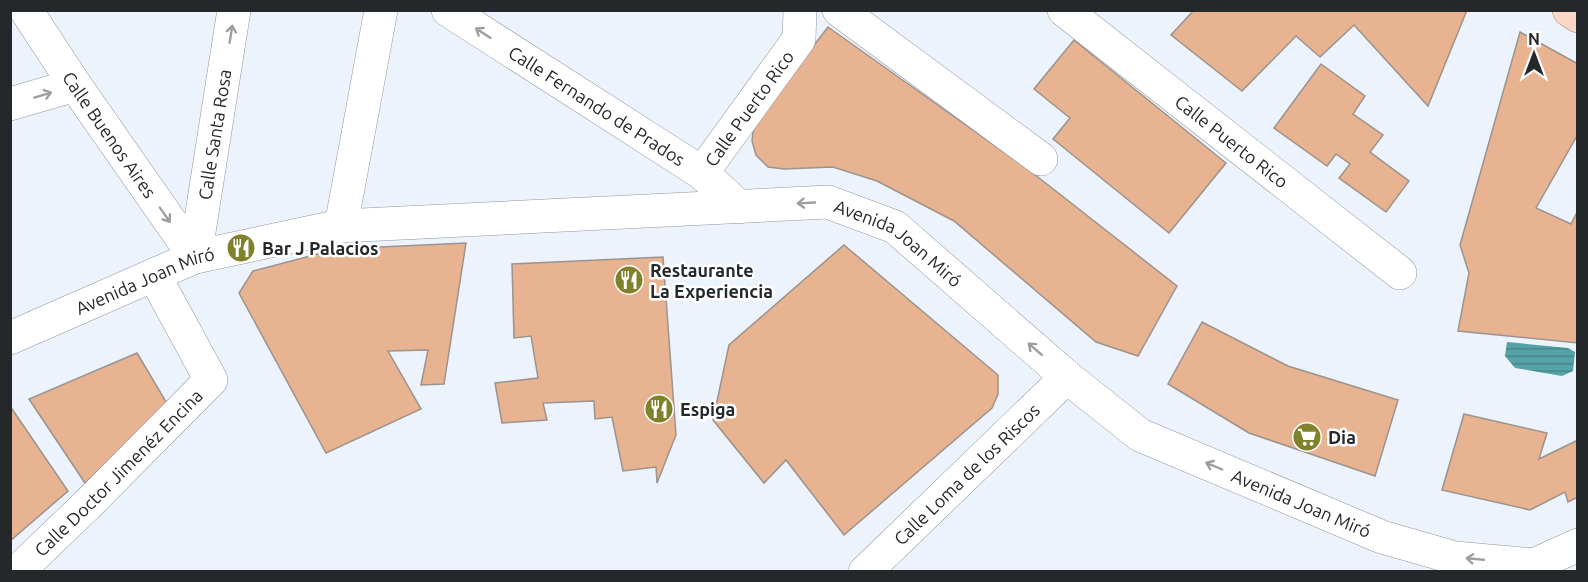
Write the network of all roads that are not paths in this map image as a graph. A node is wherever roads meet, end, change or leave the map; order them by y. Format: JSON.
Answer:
{"nodes":[{"id":1,"x":26,"y":10,"type":"edge"},
{"id":2,"x":234,"y":10,"type":"edge"},
{"id":3,"x":381,"y":10,"type":"edge"},
{"id":4,"x":448,"y":10,"type":"edge"},
{"id":5,"x":800,"y":10,"type":"edge"},
{"id":6,"x":839,"y":10,"type":"edge"},
{"id":7,"x":1064,"y":10,"type":"edge"},
{"id":8,"x":1569,"y":10,"type":"edge"},
{"id":9,"x":1578,"y":16,"type":"edge"},
{"id":10,"x":75,"y":85,"type":"junction"},
{"id":11,"x":10,"y":104,"type":"edge"},
{"id":12,"x":1041,"y":159,"type":"dead end"},
{"id":13,"x":702,"y":173,"type":"junction"},
{"id":14,"x":740,"y":207,"type":"junction"},
{"id":15,"x":341,"y":225,"type":"junction"},
{"id":16,"x":195,"y":258,"type":"junction"},
{"id":17,"x":1400,"y":273,"type":"dead end"},
{"id":18,"x":154,"y":275,"type":"junction"},
{"id":19,"x":10,"y":338,"type":"edge"},
{"id":20,"x":1067,"y":377,"type":"junction"},
{"id":21,"x":1578,"y":545,"type":"edge"},
{"id":22,"x":1533,"y":568,"type":"edge"},
{"id":23,"x":17,"y":572,"type":"edge"},
{"id":24,"x":865,"y":572,"type":"edge"}],
"edges":[{"from":1,"to":10,"type":"street","name":"Calle Buenos Aires"},
{"from":16,"to":2,"type":"street","name":"Calle Santa Rosa","one_way":true},
{"from":3,"to":15,"type":"street"},
{"from":13,"to":4,"type":"street","name":"Calle Fernando de Prados","one_way":true},
{"from":5,"to":13,"type":"street","name":"Calle Puerto Rico"},
{"from":6,"to":12,"type":"street"},
{"from":7,"to":17,"type":"street","name":"Calle Puerto Rico"},
{"from":8,"to":9,"type":"main road"},
{"from":11,"to":10,"type":"street","one_way":true},
{"from":10,"to":16,"type":"street","name":"Calle Buenos Aires","one_way":true},
{"from":13,"to":14,"type":"street","name":"Calle Fernando de Prados"},
{"from":14,"to":15,"type":"street","name":"Avenida Joan Miró"},
{"from":20,"to":14,"type":"street","name":"Avenida Joan Miró","one_way":true},
{"from":15,"to":16,"type":"street","name":"Avenida Joan Miró"},
{"from":16,"to":18,"type":"street","name":"Avenida Joan Miró"},
{"from":18,"to":19,"type":"street","name":"Avenida Joan Miró"},
{"from":18,"to":23,"type":"street","name":"Calle Doctor Jimenéz Encina"},
{"from":22,"to":20,"type":"street","name":"Avenida Joan Miró","one_way":true},
{"from":20,"to":24,"type":"street","name":"Calle Loma de los Riscos"},
{"from":21,"to":22,"type":"street","name":"Avenida Joan Miró"}]}
